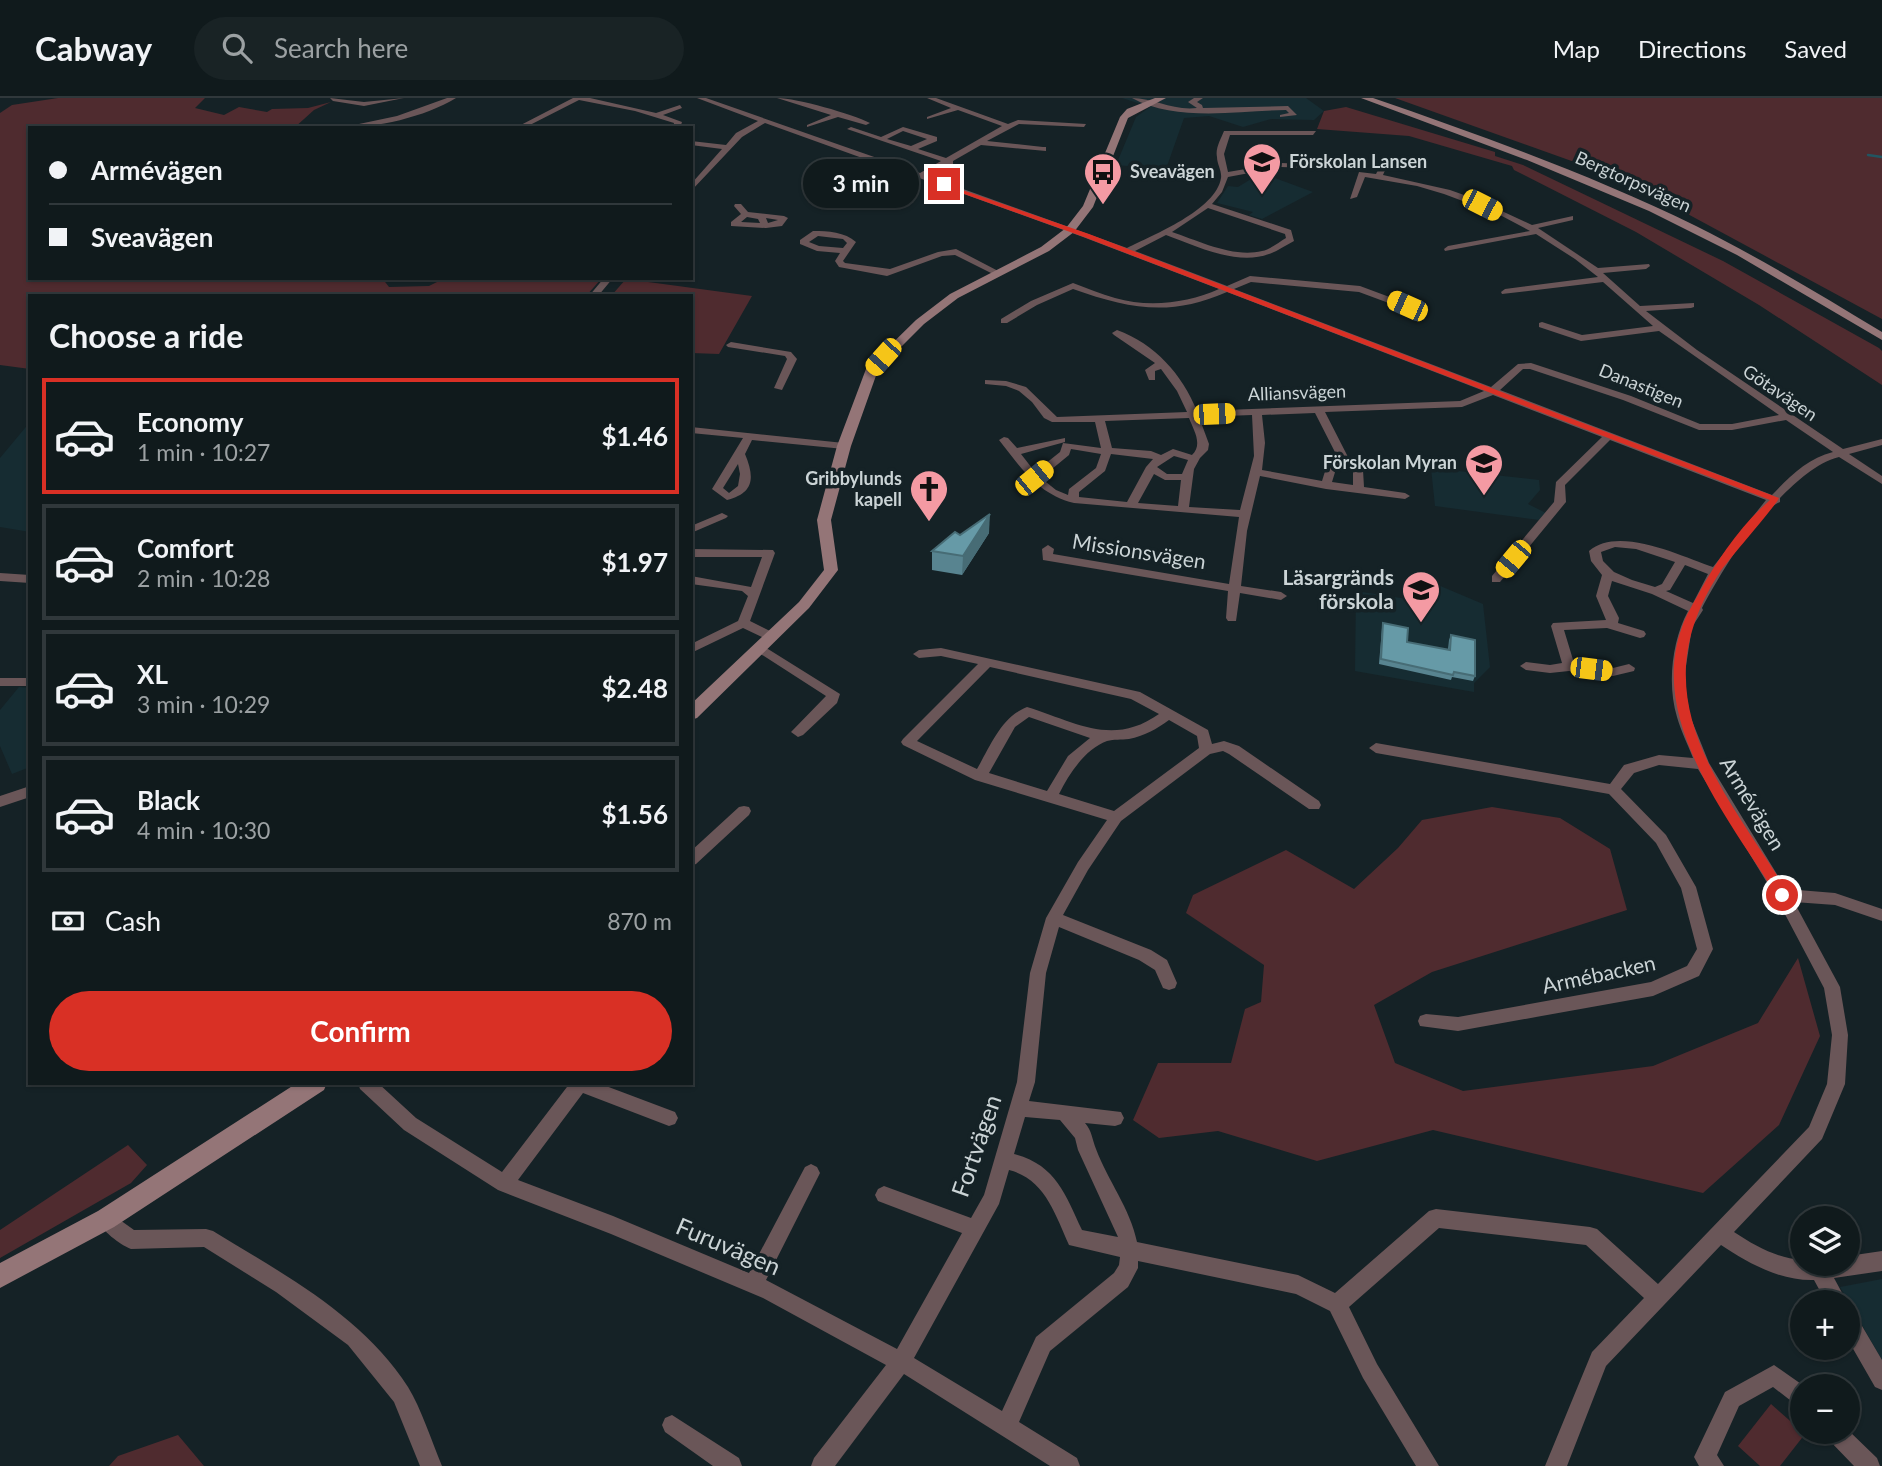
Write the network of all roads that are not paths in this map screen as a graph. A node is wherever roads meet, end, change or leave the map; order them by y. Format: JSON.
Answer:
{"nodes":[{"id":1,"x":401,"y":98,"type":"edge"},
{"id":2,"x":453,"y":98,"type":"edge"},
{"id":3,"x":579,"y":98,"type":"edge"},
{"id":4,"x":630,"y":98,"type":"edge"},
{"id":5,"x":700,"y":98,"type":"edge"},
{"id":6,"x":780,"y":98,"type":"edge"},
{"id":7,"x":930,"y":98,"type":"edge"},
{"id":8,"x":1135,"y":98,"type":"edge"},
{"id":9,"x":1162,"y":98,"type":"edge"},
{"id":10,"x":1200,"y":98,"type":"edge"},
{"id":11,"x":1364,"y":98,"type":"edge"},
{"id":12,"x":333,"y":99,"type":"edge"},
{"id":13,"x":733,"y":99,"type":"edge"},
{"id":14,"x":1150,"y":102,"type":"junction"},
{"id":15,"x":718,"y":104,"type":"junction"},
{"id":16,"x":617,"y":105,"type":"junction"},
{"id":17,"x":680,"y":107,"type":"dead end"},
{"id":18,"x":956,"y":109,"type":"junction"},
{"id":19,"x":1200,"y":110,"type":"junction"},
{"id":20,"x":839,"y":114,"type":"junction"},
{"id":21,"x":657,"y":115,"type":"junction"},
{"id":22,"x":1282,"y":116,"type":"dead end"},
{"id":23,"x":929,"y":118,"type":"dead end"},
{"id":24,"x":761,"y":122,"type":"junction"},
{"id":25,"x":866,"y":123,"type":"dead end"},
{"id":26,"x":1084,"y":125,"type":"dead end"},
{"id":27,"x":354,"y":126,"type":"edge"},
{"id":28,"x":522,"y":126,"type":"edge"},
{"id":29,"x":677,"y":126,"type":"edge"},
{"id":30,"x":809,"y":126,"type":"dead end"},
{"id":31,"x":1008,"y":126,"type":"junction"},
{"id":32,"x":851,"y":129,"type":"dead end"},
{"id":33,"x":1313,"y":133,"type":"dead end"},
{"id":34,"x":881,"y":139,"type":"junction"},
{"id":35,"x":693,"y":143,"type":"edge"},
{"id":36,"x":982,"y":144,"type":"junction"},
{"id":37,"x":729,"y":148,"type":"junction"},
{"id":38,"x":911,"y":149,"type":"junction"},
{"id":39,"x":1044,"y":150,"type":"dead end"},
{"id":40,"x":1388,"y":158,"type":"dead end"},
{"id":41,"x":950,"y":162,"type":"junction"},
{"id":42,"x":1308,"y":166,"type":"dead end"},
{"id":43,"x":896,"y":169,"type":"junction"},
{"id":44,"x":1225,"y":175,"type":"junction"},
{"id":45,"x":921,"y":176,"type":"junction"},
{"id":46,"x":1379,"y":176,"type":"junction"},
{"id":47,"x":693,"y":187,"type":"edge"},
{"id":48,"x":827,"y":195,"type":"dead end"},
{"id":49,"x":1353,"y":197,"type":"dead end"},
{"id":50,"x":1206,"y":205,"type":"junction"},
{"id":51,"x":738,"y":206,"type":"dead end"},
{"id":52,"x":745,"y":214,"type":"junction"},
{"id":53,"x":755,"y":215,"type":"junction"},
{"id":54,"x":1570,"y":218,"type":"dead end"},
{"id":55,"x":766,"y":226,"type":"junction"},
{"id":56,"x":1070,"y":230,"type":"junction"},
{"id":57,"x":1531,"y":230,"type":"junction"},
{"id":58,"x":1164,"y":232,"type":"junction"},
{"id":59,"x":1448,"y":249,"type":"dead end"},
{"id":60,"x":845,"y":251,"type":"junction"},
{"id":61,"x":1128,"y":251,"type":"junction"},
{"id":62,"x":1646,"y":266,"type":"dead end"},
{"id":63,"x":1595,"y":271,"type":"junction"},
{"id":64,"x":999,"y":273,"type":"junction"},
{"id":65,"x":1059,"y":277,"type":"dead end"},
{"id":66,"x":1604,"y":279,"type":"junction"},
{"id":67,"x":607,"y":280,"type":"edge"},
{"id":68,"x":1073,"y":286,"type":"junction"},
{"id":69,"x":1229,"y":290,"type":"junction"},
{"id":70,"x":1504,"y":292,"type":"dead end"},
{"id":71,"x":595,"y":294,"type":"edge"},
{"id":72,"x":1691,"y":304,"type":"dead end"},
{"id":73,"x":1639,"y":309,"type":"junction"},
{"id":74,"x":1424,"y":313,"type":"dead end"},
{"id":75,"x":1004,"y":321,"type":"dead end"},
{"id":76,"x":1542,"y":325,"type":"dead end"},
{"id":77,"x":1661,"y":328,"type":"junction"},
{"id":78,"x":1118,"y":333,"type":"dead end"},
{"id":79,"x":1879,"y":335,"type":"edge"},
{"id":80,"x":731,"y":345,"type":"dead end"},
{"id":81,"x":1163,"y":363,"type":"junction"},
{"id":82,"x":1152,"y":377,"type":"dead end"},
{"id":83,"x":988,"y":382,"type":"dead end"},
{"id":84,"x":779,"y":388,"type":"dead end"},
{"id":85,"x":1493,"y":391,"type":"junction"},
{"id":86,"x":1319,"y":410,"type":"junction"},
{"id":87,"x":1256,"y":412,"type":"junction"},
{"id":88,"x":1193,"y":414,"type":"junction"},
{"id":89,"x":1785,"y":417,"type":"junction"},
{"id":90,"x":1100,"y":418,"type":"junction"},
{"id":91,"x":1056,"y":420,"type":"junction"},
{"id":92,"x":693,"y":430,"type":"edge"},
{"id":93,"x":1608,"y":435,"type":"junction"},
{"id":94,"x":749,"y":436,"type":"junction"},
{"id":95,"x":1004,"y":440,"type":"dead end"},
{"id":96,"x":1882,"y":442,"type":"edge"},
{"id":97,"x":1064,"y":443,"type":"junction"},
{"id":98,"x":844,"y":446,"type":"junction"},
{"id":99,"x":1107,"y":451,"type":"junction"},
{"id":100,"x":1015,"y":452,"type":"junction"},
{"id":101,"x":1840,"y":452,"type":"junction"},
{"id":102,"x":740,"y":454,"type":"dead end"},
{"id":103,"x":1192,"y":458,"type":"junction"},
{"id":104,"x":1344,"y":459,"type":"junction"},
{"id":105,"x":1156,"y":463,"type":"junction"},
{"id":106,"x":1258,"y":471,"type":"junction"},
{"id":107,"x":1186,"y":477,"type":"junction"},
{"id":108,"x":1034,"y":478,"type":"junction"},
{"id":109,"x":1882,"y":481,"type":"edge"},
{"id":110,"x":1326,"y":486,"type":"junction"},
{"id":111,"x":1359,"y":491,"type":"junction"},
{"id":112,"x":1405,"y":496,"type":"dead end"},
{"id":113,"x":1074,"y":500,"type":"junction"},
{"id":114,"x":1776,"y":500,"type":"junction"},
{"id":115,"x":1131,"y":506,"type":"junction"},
{"id":116,"x":1183,"y":510,"type":"junction"},
{"id":117,"x":1245,"y":514,"type":"junction"},
{"id":118,"x":722,"y":516,"type":"dead end"},
{"id":119,"x":693,"y":529,"type":"edge"},
{"id":120,"x":1048,"y":549,"type":"dead end"},
{"id":121,"x":693,"y":552,"type":"edge"},
{"id":122,"x":1682,"y":560,"type":"junction"},
{"id":123,"x":1715,"y":572,"type":"junction"},
{"id":124,"x":1608,"y":575,"type":"junction"},
{"id":125,"x":0,"y":577,"type":"edge"},
{"id":126,"x":28,"y":579,"type":"edge"},
{"id":127,"x":1496,"y":579,"type":"dead end"},
{"id":128,"x":693,"y":580,"type":"edge"},
{"id":129,"x":1234,"y":587,"type":"junction"},
{"id":130,"x":1656,"y":591,"type":"junction"},
{"id":131,"x":754,"y":595,"type":"junction"},
{"id":132,"x":1281,"y":596,"type":"dead end"},
{"id":133,"x":1697,"y":610,"type":"junction"},
{"id":134,"x":1232,"y":618,"type":"dead end"},
{"id":135,"x":743,"y":623,"type":"junction"},
{"id":136,"x":1611,"y":625,"type":"junction"},
{"id":137,"x":1640,"y":634,"type":"dead end"},
{"id":138,"x":766,"y":643,"type":"junction"},
{"id":139,"x":693,"y":648,"type":"edge"},
{"id":140,"x":919,"y":654,"type":"dead end"},
{"id":141,"x":988,"y":662,"type":"junction"},
{"id":142,"x":1526,"y":666,"type":"dead end"},
{"id":143,"x":1569,"y":667,"type":"junction"},
{"id":144,"x":1629,"y":668,"type":"dead end"},
{"id":145,"x":0,"y":682,"type":"edge"},
{"id":146,"x":28,"y":682,"type":"edge"},
{"id":147,"x":693,"y":712,"type":"edge"},
{"id":148,"x":1168,"y":713,"type":"junction"},
{"id":149,"x":798,"y":732,"type":"dead end"},
{"id":150,"x":1104,"y":737,"type":"junction"},
{"id":151,"x":1376,"y":748,"type":"dead end"},
{"id":152,"x":1206,"y":750,"type":"junction"},
{"id":153,"x":1702,"y":764,"type":"junction"},
{"id":154,"x":981,"y":776,"type":"junction"},
{"id":155,"x":1613,"y":790,"type":"junction"},
{"id":156,"x":28,"y":791,"type":"edge"},
{"id":157,"x":1051,"y":797,"type":"junction"},
{"id":158,"x":0,"y":802,"type":"edge"},
{"id":159,"x":1314,"y":805,"type":"dead end"},
{"id":160,"x":744,"y":811,"type":"dead end"},
{"id":161,"x":1116,"y":817,"type":"junction"},
{"id":162,"x":693,"y":858,"type":"edge"},
{"id":163,"x":1782,"y":895,"type":"junction"},
{"id":164,"x":1882,"y":915,"type":"edge"},
{"id":165,"x":1054,"y":918,"type":"junction"},
{"id":166,"x":1169,"y":983,"type":"dead end"},
{"id":167,"x":1426,"y":1021,"type":"dead end"},
{"id":168,"x":313,"y":1085,"type":"edge"},
{"id":169,"x":368,"y":1085,"type":"edge"},
{"id":170,"x":578,"y":1085,"type":"edge"},
{"id":171,"x":582,"y":1085,"type":"edge"},
{"id":172,"x":1019,"y":1108,"type":"junction"},
{"id":173,"x":1065,"y":1113,"type":"junction"},
{"id":174,"x":669,"y":1118,"type":"dead end"},
{"id":175,"x":1115,"y":1118,"type":"dead end"},
{"id":176,"x":1004,"y":1160,"type":"junction"},
{"id":177,"x":811,"y":1173,"type":"dead end"},
{"id":178,"x":504,"y":1184,"type":"junction"},
{"id":179,"x":884,"y":1195,"type":"dead end"},
{"id":180,"x":106,"y":1219,"type":"junction"},
{"id":181,"x":975,"y":1229,"type":"junction"},
{"id":182,"x":1721,"y":1234,"type":"junction"},
{"id":183,"x":1130,"y":1251,"type":"junction"},
{"id":184,"x":1882,"y":1261,"type":"edge"},
{"id":185,"x":1860,"y":1264,"type":"edge"},
{"id":186,"x":1790,"y":1268,"type":"edge"},
{"id":187,"x":0,"y":1276,"type":"edge"},
{"id":188,"x":754,"y":1284,"type":"junction"},
{"id":189,"x":1660,"y":1298,"type":"junction"},
{"id":190,"x":1337,"y":1304,"type":"junction"},
{"id":191,"x":1860,"y":1342,"type":"edge"},
{"id":192,"x":901,"y":1362,"type":"junction"},
{"id":193,"x":1882,"y":1380,"type":"edge"},
{"id":194,"x":1790,"y":1388,"type":"edge"},
{"id":195,"x":672,"y":1425,"type":"dead end"},
{"id":196,"x":1006,"y":1426,"type":"junction"},
{"id":197,"x":1847,"y":1444,"type":"edge"},
{"id":198,"x":431,"y":1466,"type":"edge"},
{"id":199,"x":731,"y":1466,"type":"edge"},
{"id":200,"x":822,"y":1466,"type":"edge"},
{"id":201,"x":1069,"y":1466,"type":"edge"},
{"id":202,"x":1428,"y":1466,"type":"edge"},
{"id":203,"x":1556,"y":1466,"type":"edge"},
{"id":204,"x":1713,"y":1466,"type":"edge"},
{"id":205,"x":1869,"y":1466,"type":"edge"}],
"edges":[{"from":1,"to":12,"type":"street"},
{"from":2,"to":27,"type":"street"},
{"from":3,"to":16,"type":"street"},
{"from":3,"to":28,"type":"street"},
{"from":4,"to":16,"type":"street"},
{"from":5,"to":15,"type":"street"},
{"from":6,"to":20,"type":"street"},
{"from":7,"to":18,"type":"street"},
{"from":8,"to":14,"type":"street"},
{"from":9,"to":14,"type":"street"},
{"from":10,"to":19,"type":"street"},
{"from":11,"to":79,"type":"street","name":"Bergtorpsvägen"},
{"from":13,"to":15,"type":"street"},
{"from":14,"to":19,"type":"street"},
{"from":14,"to":56,"type":"street"},
{"from":15,"to":24,"type":"street"},
{"from":16,"to":21,"type":"street"},
{"from":17,"to":21,"type":"street"},
{"from":18,"to":23,"type":"street"},
{"from":18,"to":31,"type":"street"},
{"from":19,"to":22,"type":"street"},
{"from":20,"to":25,"type":"street"},
{"from":20,"to":30,"type":"street"},
{"from":21,"to":29,"type":"street"},
{"from":24,"to":37,"type":"street"},
{"from":24,"to":43,"type":"street"},
{"from":26,"to":31,"type":"street"},
{"from":31,"to":36,"type":"street"},
{"from":32,"to":34,"type":"street"},
{"from":33,"to":44,"type":"street"},
{"from":34,"to":38,"type":"street"},
{"from":34,"to":38,"type":"street"},
{"from":35,"to":37,"type":"street"},
{"from":36,"to":39,"type":"street"},
{"from":36,"to":41,"type":"street"},
{"from":37,"to":47,"type":"street"},
{"from":38,"to":41,"type":"street"},
{"from":40,"to":46,"type":"street"},
{"from":41,"to":45,"type":"street"},
{"from":42,"to":44,"type":"street"},
{"from":43,"to":45,"type":"street"},
{"from":43,"to":48,"type":"street"},
{"from":44,"to":50,"type":"street"},
{"from":45,"to":56,"type":"street"},
{"from":46,"to":49,"type":"street"},
{"from":46,"to":57,"type":"street","name":"Götavägen"},
{"from":50,"to":58,"type":"street"},
{"from":50,"to":58,"type":"street"},
{"from":51,"to":52,"type":"street"},
{"from":52,"to":53,"type":"street"},
{"from":52,"to":55,"type":"street"},
{"from":53,"to":55,"type":"street"},
{"from":53,"to":55,"type":"street"},
{"from":54,"to":57,"type":"street"},
{"from":56,"to":61,"type":"street"},
{"from":56,"to":64,"type":"street"},
{"from":57,"to":59,"type":"street"},
{"from":57,"to":63,"type":"street","name":"Götavägen"},
{"from":58,"to":61,"type":"street"},
{"from":60,"to":60,"type":"street"},
{"from":60,"to":64,"type":"street"},
{"from":61,"to":69,"type":"street"},
{"from":62,"to":63,"type":"street"},
{"from":63,"to":66,"type":"street","name":"Götavägen"},
{"from":64,"to":98,"type":"street"},
{"from":65,"to":68,"type":"street"},
{"from":66,"to":70,"type":"street"},
{"from":66,"to":73,"type":"street","name":"Götavägen"},
{"from":67,"to":71,"type":"street"},
{"from":68,"to":69,"type":"street"},
{"from":68,"to":75,"type":"street"},
{"from":69,"to":74,"type":"street"},
{"from":69,"to":85,"type":"street"},
{"from":72,"to":73,"type":"street"},
{"from":73,"to":77,"type":"street","name":"Götavägen"},
{"from":76,"to":77,"type":"street"},
{"from":77,"to":89,"type":"street","name":"Götavägen"},
{"from":78,"to":81,"type":"street"},
{"from":80,"to":84,"type":"street"},
{"from":81,"to":82,"type":"street"},
{"from":81,"to":88,"type":"street"},
{"from":83,"to":91,"type":"street"},
{"from":85,"to":86,"type":"street","name":"Alliansvägen"},
{"from":85,"to":89,"type":"street","name":"Danastigen"},
{"from":85,"to":93,"type":"street"},
{"from":86,"to":87,"type":"street","name":"Alliansvägen"},
{"from":86,"to":104,"type":"street"},
{"from":87,"to":88,"type":"street","name":"Alliansvägen"},
{"from":87,"to":106,"type":"street","name":"Missionsvägen"},
{"from":88,"to":90,"type":"street","name":"Alliansvägen"},
{"from":88,"to":103,"type":"street"},
{"from":89,"to":101,"type":"street","name":"Götavägen"},
{"from":90,"to":91,"type":"street","name":"Alliansvägen"},
{"from":90,"to":99,"type":"street"},
{"from":91,"to":97,"type":"street"},
{"from":92,"to":94,"type":"street"},
{"from":93,"to":114,"type":"street"},
{"from":93,"to":127,"type":"street"},
{"from":94,"to":98,"type":"street"},
{"from":94,"to":102,"type":"street"},
{"from":95,"to":100,"type":"street"},
{"from":96,"to":101,"type":"street","name":"Armévägen"},
{"from":97,"to":99,"type":"street"},
{"from":97,"to":100,"type":"street"},
{"from":97,"to":108,"type":"street"},
{"from":98,"to":138,"type":"street"},
{"from":99,"to":105,"type":"street"},
{"from":99,"to":113,"type":"street"},
{"from":100,"to":108,"type":"street"},
{"from":101,"to":109,"type":"street","name":"Götavägen"},
{"from":101,"to":114,"type":"street","name":"Armévägen"},
{"from":103,"to":105,"type":"street"},
{"from":103,"to":107,"type":"street"},
{"from":104,"to":110,"type":"street"},
{"from":104,"to":111,"type":"street"},
{"from":105,"to":107,"type":"street"},
{"from":105,"to":115,"type":"street"},
{"from":106,"to":110,"type":"street"},
{"from":106,"to":117,"type":"street","name":"Missionsvägen"},
{"from":107,"to":116,"type":"street"},
{"from":108,"to":113,"type":"street"},
{"from":110,"to":111,"type":"street"},
{"from":111,"to":112,"type":"street"},
{"from":113,"to":115,"type":"street"},
{"from":114,"to":123,"type":"street","name":"Armévägen"},
{"from":115,"to":116,"type":"street"},
{"from":116,"to":117,"type":"street"},
{"from":117,"to":129,"type":"street","name":"Missionsvägen"},
{"from":118,"to":119,"type":"street"},
{"from":120,"to":129,"type":"street","name":"Missionsvägen"},
{"from":121,"to":131,"type":"street"},
{"from":122,"to":123,"type":"street"},
{"from":122,"to":124,"type":"street"},
{"from":122,"to":130,"type":"street"},
{"from":123,"to":133,"type":"street","name":"Armévägen"},
{"from":124,"to":130,"type":"street"},
{"from":124,"to":136,"type":"street"},
{"from":125,"to":126,"type":"street"},
{"from":128,"to":131,"type":"street"},
{"from":129,"to":132,"type":"street"},
{"from":129,"to":134,"type":"street","name":"Missionsvägen"},
{"from":130,"to":133,"type":"street"},
{"from":131,"to":135,"type":"street"},
{"from":133,"to":153,"type":"street","name":"Armévägen"},
{"from":135,"to":138,"type":"street"},
{"from":135,"to":139,"type":"street"},
{"from":136,"to":137,"type":"street"},
{"from":136,"to":143,"type":"street"},
{"from":138,"to":147,"type":"street"},
{"from":138,"to":149,"type":"street"},
{"from":140,"to":141,"type":"street"},
{"from":141,"to":148,"type":"street"},
{"from":141,"to":154,"type":"street"},
{"from":142,"to":143,"type":"street"},
{"from":143,"to":144,"type":"street"},
{"from":145,"to":146,"type":"street"},
{"from":148,"to":150,"type":"street"},
{"from":148,"to":152,"type":"street"},
{"from":150,"to":154,"type":"street"},
{"from":150,"to":157,"type":"street"},
{"from":151,"to":155,"type":"street"},
{"from":152,"to":159,"type":"street"},
{"from":152,"to":161,"type":"street","name":"Fortvägen"},
{"from":153,"to":155,"type":"street"},
{"from":153,"to":163,"type":"street","name":"Armévägen"},
{"from":154,"to":157,"type":"street"},
{"from":155,"to":167,"type":"street","name":"Armébacken"},
{"from":156,"to":158,"type":"street"},
{"from":157,"to":161,"type":"street"},
{"from":160,"to":162,"type":"street"},
{"from":161,"to":165,"type":"street","name":"Fortvägen"},
{"from":163,"to":164,"type":"street"},
{"from":163,"to":182,"type":"street","name":"Armévägen"},
{"from":165,"to":166,"type":"street"},
{"from":165,"to":172,"type":"street","name":"Fortvägen"},
{"from":168,"to":180,"type":"street"},
{"from":169,"to":178,"type":"street","name":"Furuvägen"},
{"from":170,"to":178,"type":"street"},
{"from":171,"to":174,"type":"street"},
{"from":172,"to":173,"type":"street"},
{"from":172,"to":176,"type":"street","name":"Fortvägen"},
{"from":173,"to":175,"type":"street"},
{"from":173,"to":183,"type":"street"},
{"from":176,"to":181,"type":"street","name":"Fortvägen"},
{"from":176,"to":183,"type":"street"},
{"from":177,"to":188,"type":"street"},
{"from":178,"to":188,"type":"street","name":"Furuvägen"},
{"from":179,"to":181,"type":"street"},
{"from":180,"to":187,"type":"street"},
{"from":180,"to":198,"type":"street"},
{"from":181,"to":192,"type":"street","name":"Fortvägen"},
{"from":182,"to":186,"type":"street"},
{"from":182,"to":189,"type":"street","name":"Armévägen"},
{"from":183,"to":190,"type":"street"},
{"from":183,"to":196,"type":"street"},
{"from":184,"to":185,"type":"street"},
{"from":188,"to":192,"type":"street","name":"Furuvägen"},
{"from":189,"to":190,"type":"street"},
{"from":189,"to":203,"type":"street","name":"Armévägen"},
{"from":190,"to":202,"type":"street"},
{"from":191,"to":193,"type":"street"},
{"from":192,"to":196,"type":"street","name":"Furuvägen"},
{"from":192,"to":200,"type":"street","name":"Fortvägen"},
{"from":194,"to":204,"type":"street"},
{"from":195,"to":199,"type":"street"},
{"from":196,"to":201,"type":"street","name":"Furuvägen"},
{"from":197,"to":205,"type":"street"}]}
